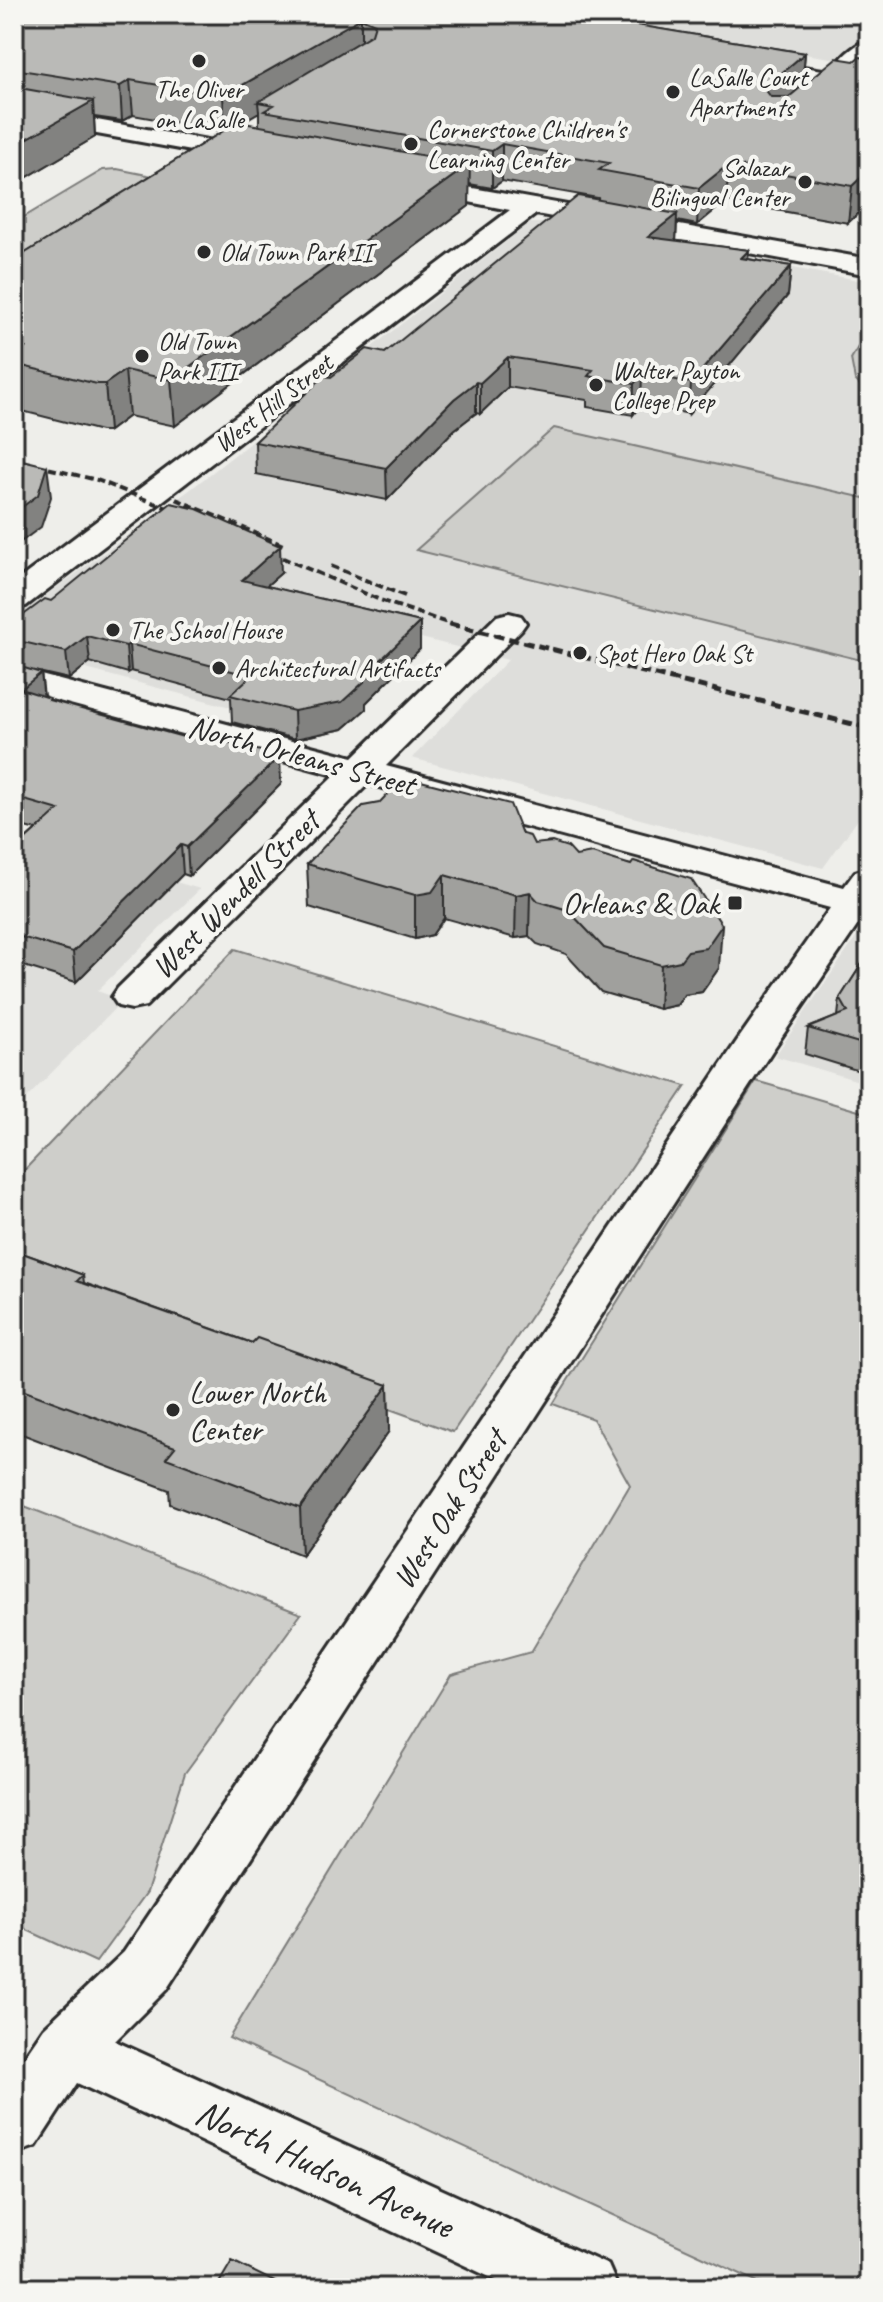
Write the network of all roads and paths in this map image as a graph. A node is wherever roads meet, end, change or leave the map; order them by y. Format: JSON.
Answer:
{"nodes":[{"id":1,"x":869,"y":47,"type":"edge"},
{"id":2,"x":732,"y":54,"type":"edge"},
{"id":3,"x":850,"y":70,"type":"edge"},
{"id":4,"x":869,"y":84,"type":"edge"},
{"id":5,"x":809,"y":98,"type":"edge"},
{"id":6,"x":14,"y":112,"type":"edge"},
{"id":7,"x":251,"y":130,"type":"edge"},
{"id":8,"x":219,"y":149,"type":"junction"},
{"id":9,"x":279,"y":160,"type":"edge"},
{"id":10,"x":386,"y":180,"type":"edge"},
{"id":11,"x":531,"y":206,"type":"junction"},
{"id":12,"x":867,"y":265,"type":"edge"},
{"id":13,"x":14,"y":599,"type":"edge"},
{"id":14,"x":509,"y":623,"type":"dead end"},
{"id":15,"x":14,"y":678,"type":"edge"},
{"id":16,"x":360,"y":771,"type":"junction"},
{"id":17,"x":864,"y":896,"type":"edge"},
{"id":18,"x":132,"y":997,"type":"dead end"},
{"id":19,"x":66,"y":2048,"type":"junction"},
{"id":20,"x":14,"y":2125,"type":"edge"},
{"id":21,"x":585,"y":2288,"type":"edge"}],
"edges":[{"from":1,"to":3,"type":"street"},
{"from":2,"to":3,"type":"street"},
{"from":3,"to":4,"type":"street"},
{"from":3,"to":5,"type":"street"},
{"from":6,"to":8,"type":"street"},
{"from":7,"to":8,"type":"street"},
{"from":8,"to":9,"type":"street"},
{"from":10,"to":11,"type":"street"},
{"from":11,"to":12,"type":"street"},
{"from":11,"to":13,"type":"street","name":"West Hill Street"},
{"from":14,"to":16,"type":"street","name":"West Wendell Street"},
{"from":15,"to":16,"type":"street","name":"North Orleans Street"},
{"from":16,"to":17,"type":"street","name":"North Orleans Street"},
{"from":16,"to":18,"type":"street","name":"West Wendell Street"},
{"from":17,"to":19,"type":"street","name":"West Oak Street"},
{"from":19,"to":20,"type":"street","name":"West Oak Street"},
{"from":19,"to":21,"type":"street","name":"North Hudson Avenue"}]}
